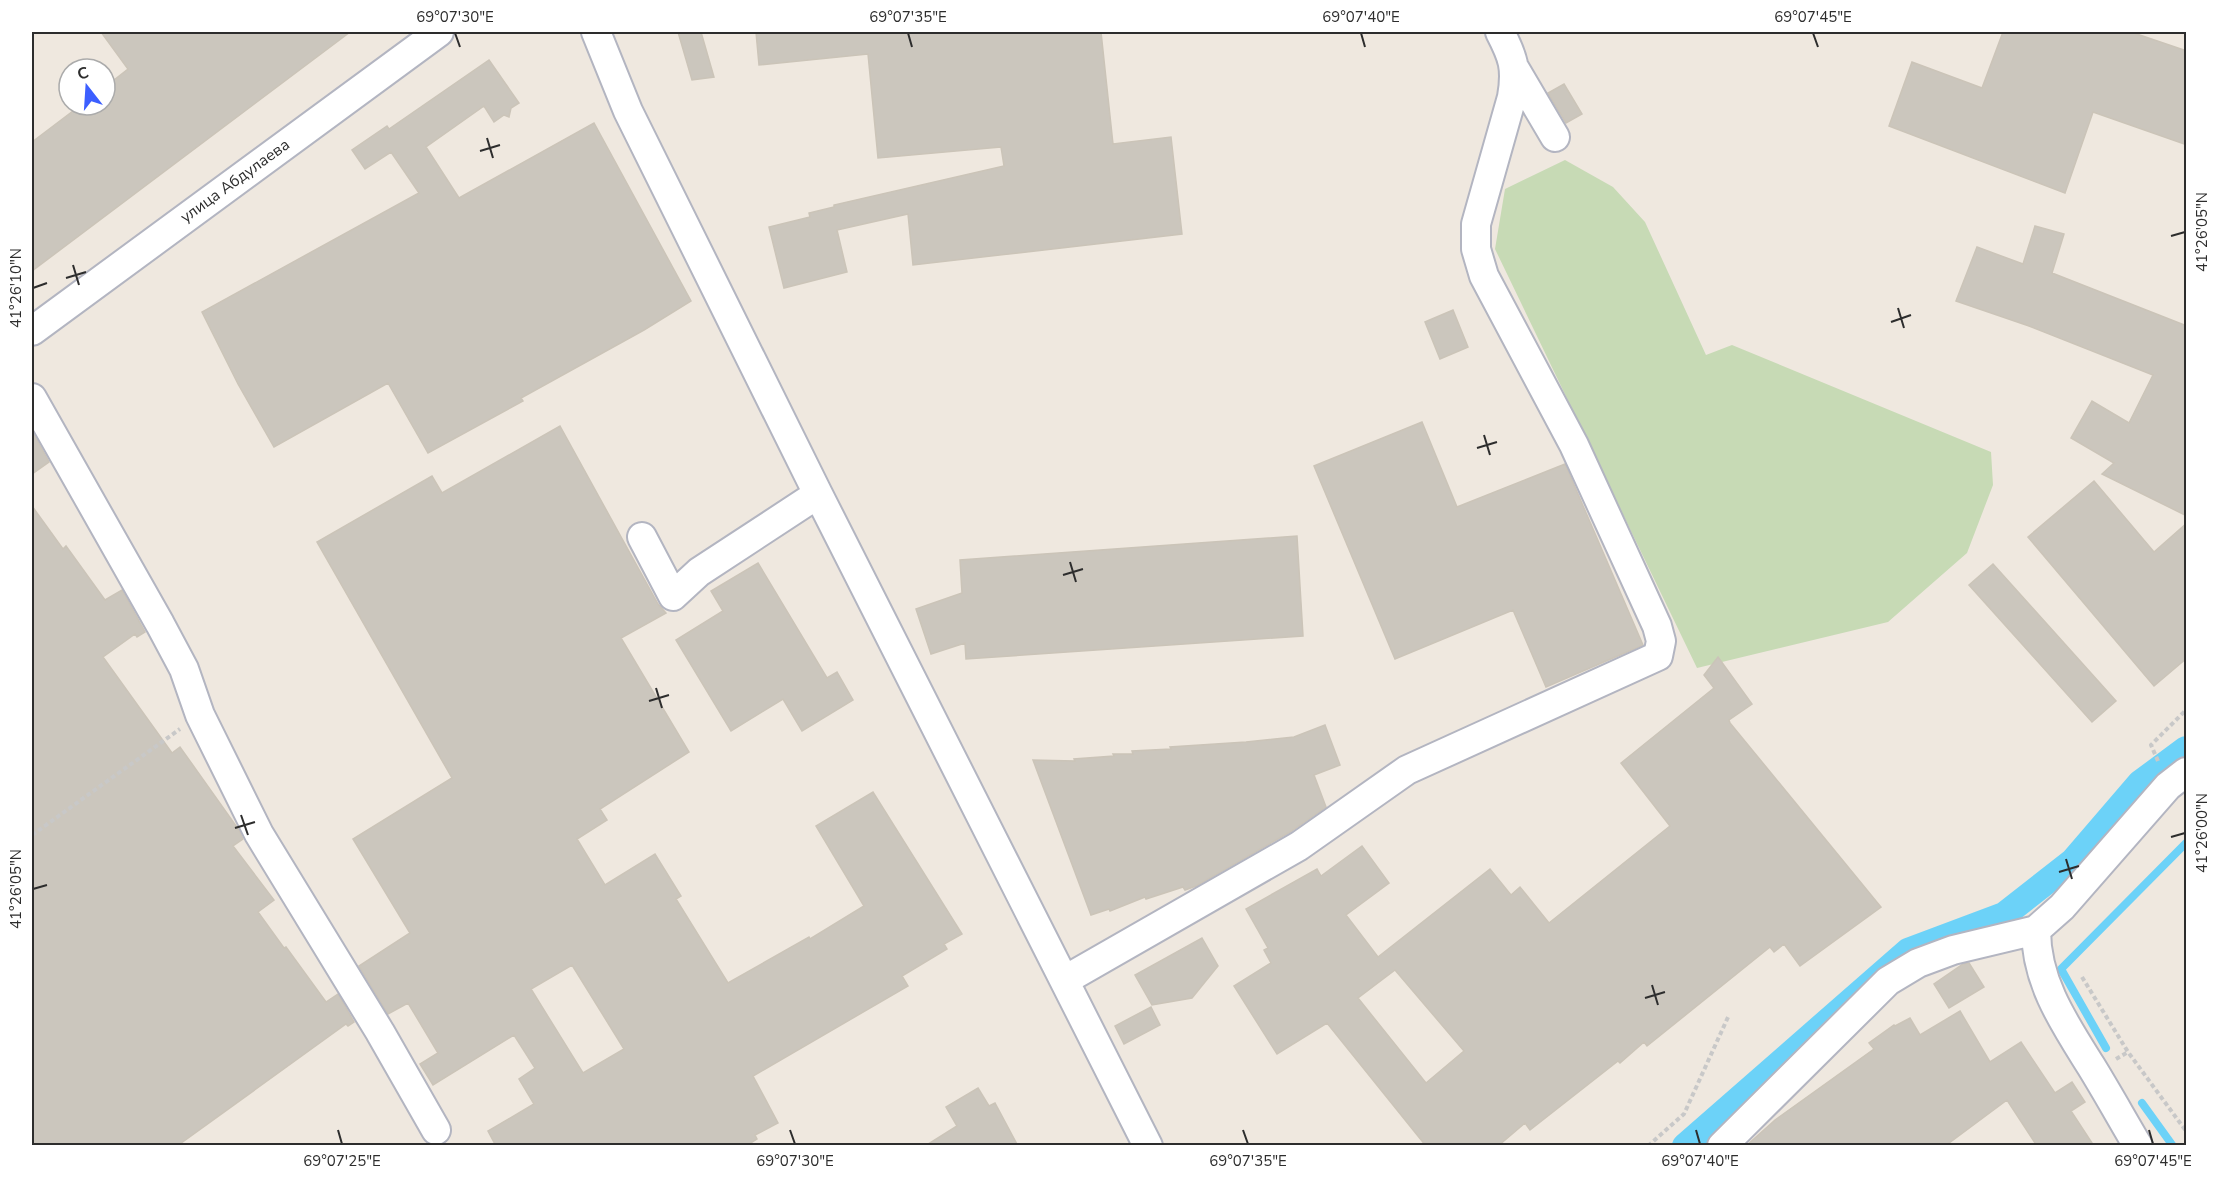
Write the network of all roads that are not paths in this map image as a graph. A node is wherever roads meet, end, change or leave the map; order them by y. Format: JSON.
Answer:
{"nodes":[{"id":1,"x":439,"y":32,"type":"edge"},
{"id":2,"x":596,"y":32,"type":"edge"},
{"id":3,"x":1500,"y":32,"type":"edge"},
{"id":4,"x":1515,"y":69,"type":"junction"},
{"id":5,"x":1555,"y":137,"type":"dead end"},
{"id":6,"x":32,"y":331,"type":"edge"},
{"id":7,"x":32,"y":398,"type":"edge"},
{"id":8,"x":809,"y":499,"type":"junction"},
{"id":9,"x":642,"y":537,"type":"dead end"},
{"id":10,"x":2187,"y":772,"type":"edge"},
{"id":11,"x":2036,"y":930,"type":"junction"},
{"id":12,"x":1065,"y":980,"type":"junction"},
{"id":13,"x":436,"y":1130,"type":"dead end"},
{"id":14,"x":1148,"y":1146,"type":"edge"},
{"id":15,"x":1722,"y":1146,"type":"edge"},
{"id":16,"x":2138,"y":1146,"type":"edge"}],
"edges":[{"from":1,"to":6,"type":"street","name":"улица Абдулаева"},
{"from":2,"to":8,"type":"street"},
{"from":3,"to":4,"type":"street"},
{"from":4,"to":5,"type":"street"},
{"from":4,"to":12,"type":"street"},
{"from":7,"to":13,"type":"street"},
{"from":8,"to":9,"type":"street"},
{"from":8,"to":12,"type":"street"},
{"from":10,"to":11,"type":"street"},
{"from":11,"to":15,"type":"street"},
{"from":11,"to":16,"type":"street"},
{"from":12,"to":14,"type":"street"}]}
